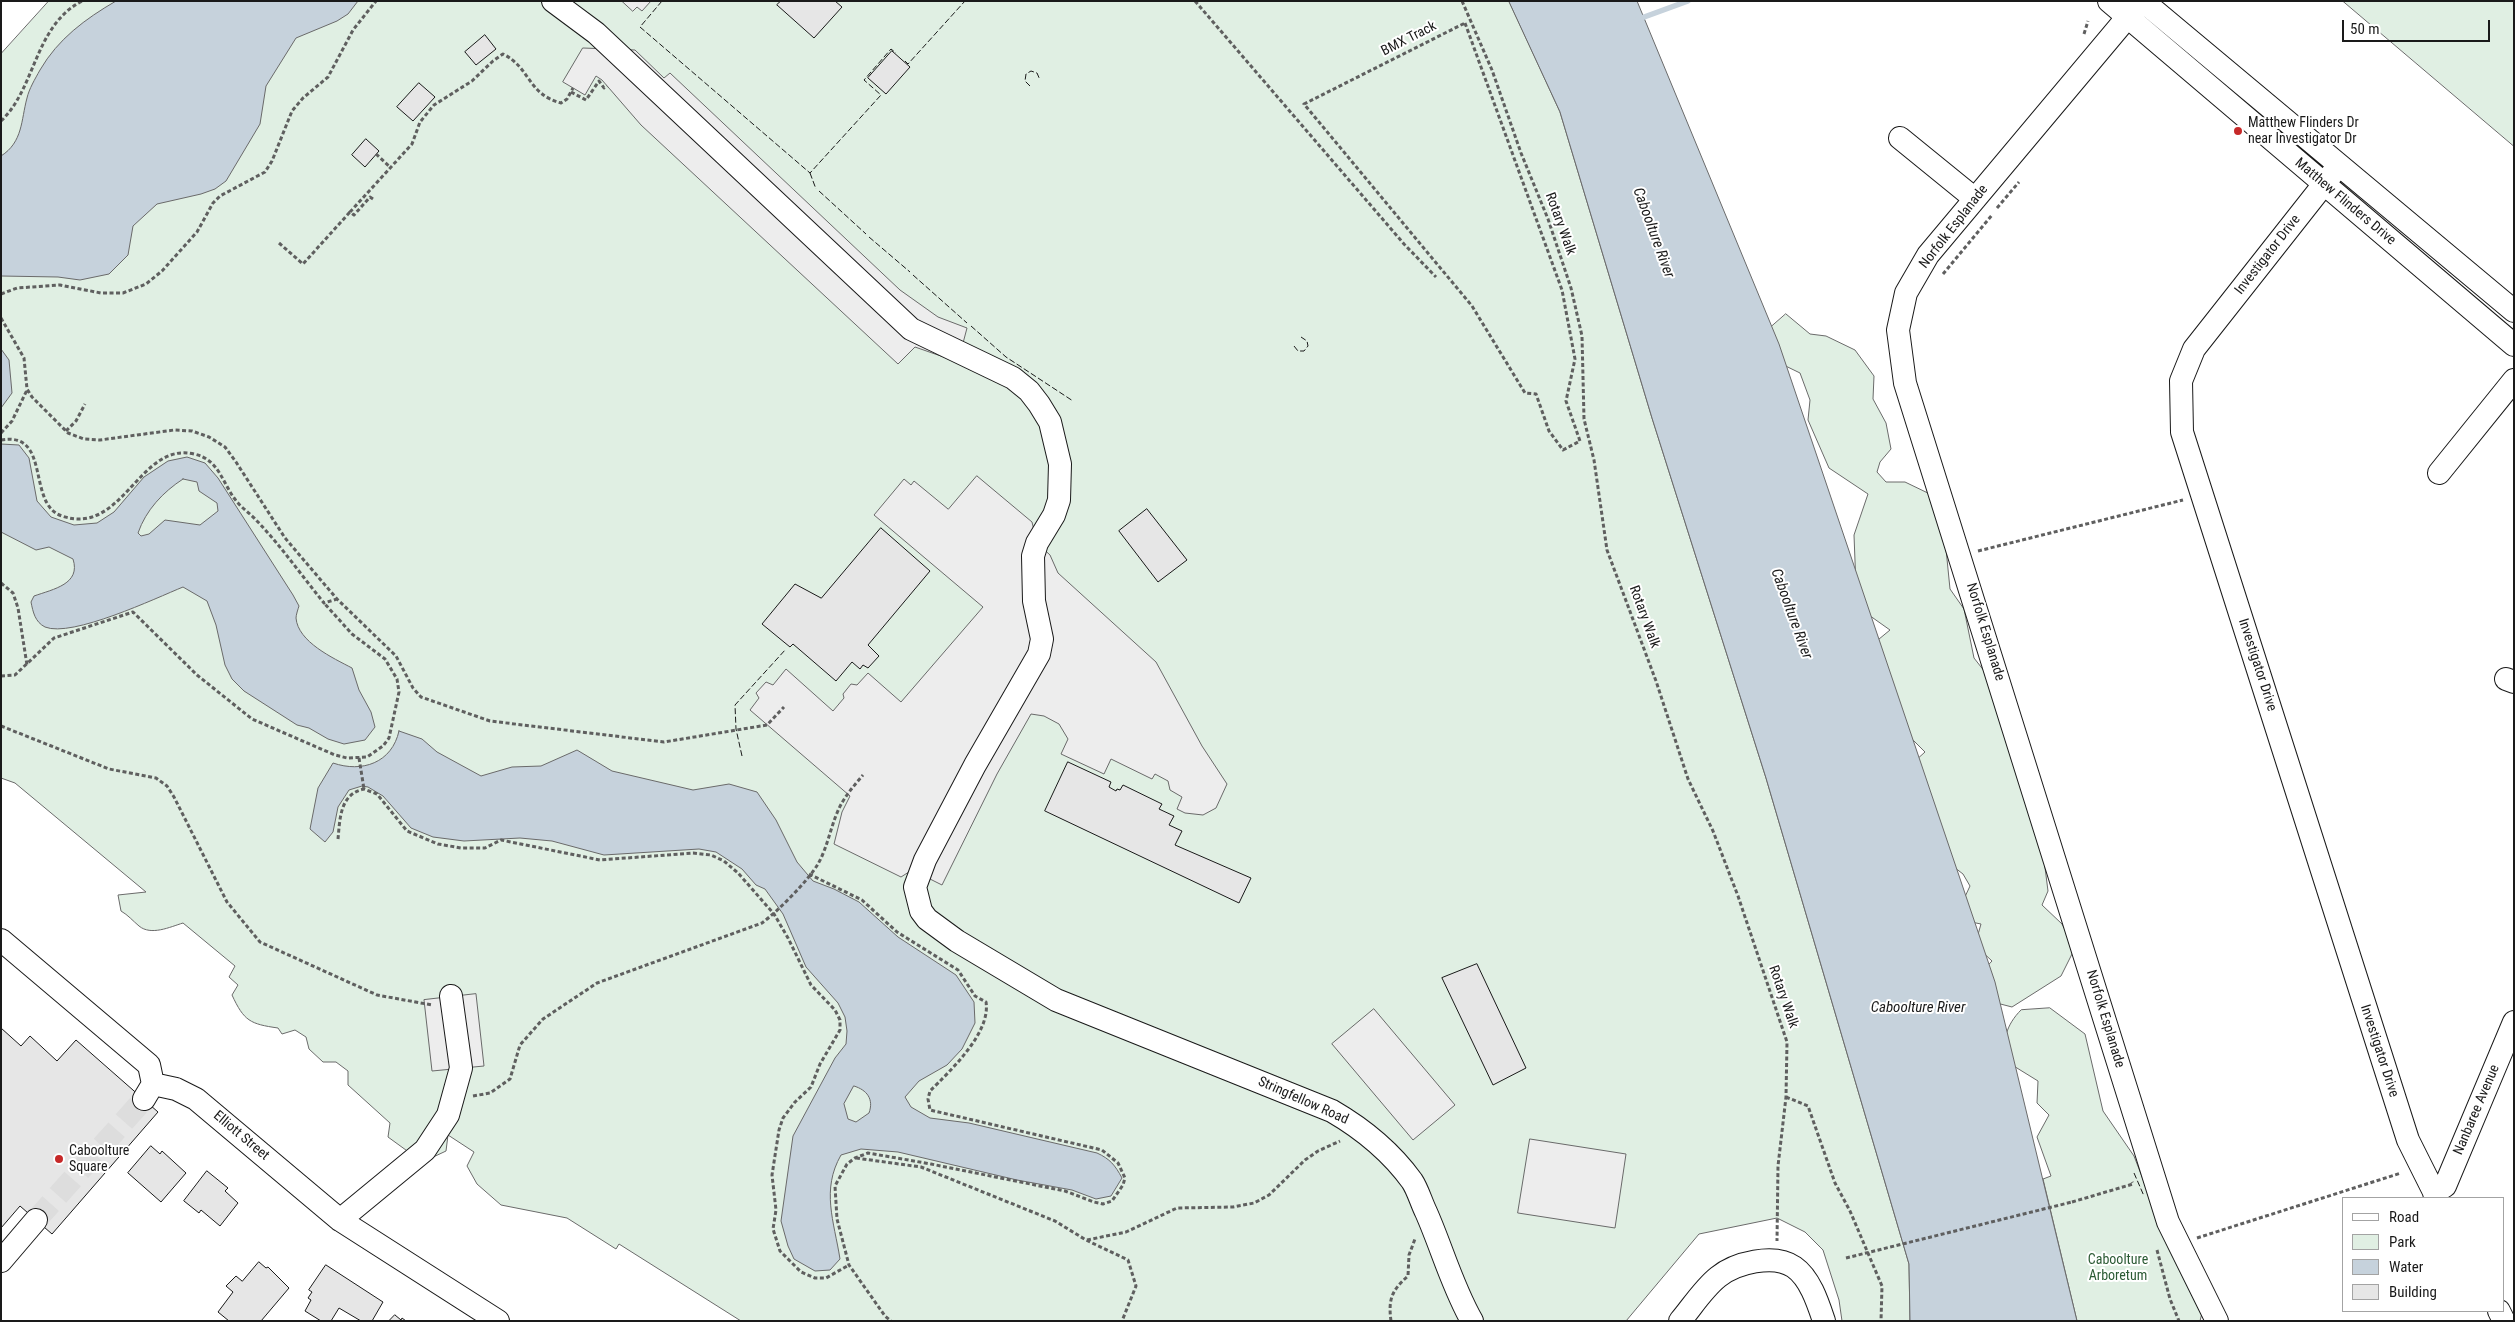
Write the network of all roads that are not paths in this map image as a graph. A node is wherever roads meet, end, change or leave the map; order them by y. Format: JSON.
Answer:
{"nodes":[{"id":1,"x":553,"y":1,"type":"edge"},
{"id":2,"x":2109,"y":1,"type":"edge"},
{"id":3,"x":2138,"y":7,"type":"edge"},
{"id":4,"x":1900,"y":138,"type":"dead end"},
{"id":5,"x":2339,"y":165,"type":"junction"},
{"id":6,"x":2324,"y":184,"type":"junction"},
{"id":7,"x":1975,"y":199,"type":"junction"},
{"id":8,"x":2514,"y":311,"type":"edge"},
{"id":9,"x":2514,"y":345,"type":"edge"},
{"id":10,"x":2514,"y":380,"type":"edge"},
{"id":11,"x":2439,"y":473,"type":"dead end"},
{"id":12,"x":1,"y":940,"type":"edge"},
{"id":13,"x":452,"y":1002,"type":"road end"},
{"id":14,"x":2514,"y":1022,"type":"edge"},
{"id":15,"x":2435,"y":1196,"type":"edge"},
{"id":16,"x":36,"y":1220,"type":"tunnel mouth"},
{"id":17,"x":340,"y":1220,"type":"junction"},
{"id":18,"x":1,"y":1261,"type":"edge"},
{"id":19,"x":498,"y":1321,"type":"edge"},
{"id":20,"x":1472,"y":1321,"type":"edge"},
{"id":21,"x":1680,"y":1321,"type":"edge"},
{"id":22,"x":1824,"y":1321,"type":"edge"},
{"id":23,"x":2217,"y":1321,"type":"edge"}],
"edges":[{"from":1,"to":20,"type":"street","name":"Stringfellow Road"},
{"from":2,"to":3,"type":"street","name":"Matthew Flinders Drive"},
{"from":3,"to":5,"type":"street","name":"Matthew Flinders Drive"},
{"from":3,"to":6,"type":"street","name":"Matthew Flinders Drive"},
{"from":3,"to":7,"type":"street","name":"Norfolk Esplanade"},
{"from":4,"to":7,"type":"street"},
{"from":5,"to":6,"type":"street","name":"Investigator Drive"},
{"from":5,"to":8,"type":"street","name":"Matthew Flinders Drive"},
{"from":6,"to":9,"type":"street","name":"Matthew Flinders Drive"},
{"from":6,"to":15,"type":"street","name":"Investigator Drive"},
{"from":7,"to":23,"type":"street","name":"Norfolk Esplanade"},
{"from":10,"to":11,"type":"street"},
{"from":12,"to":17,"type":"street","name":"Elliott Street"},
{"from":13,"to":17,"type":"street"},
{"from":14,"to":15,"type":"street","name":"Nanbaree Avenue"},
{"from":16,"to":18,"type":"street"},
{"from":17,"to":19,"type":"street","name":"Elliott Street"},
{"from":21,"to":22,"type":"street"}]}
